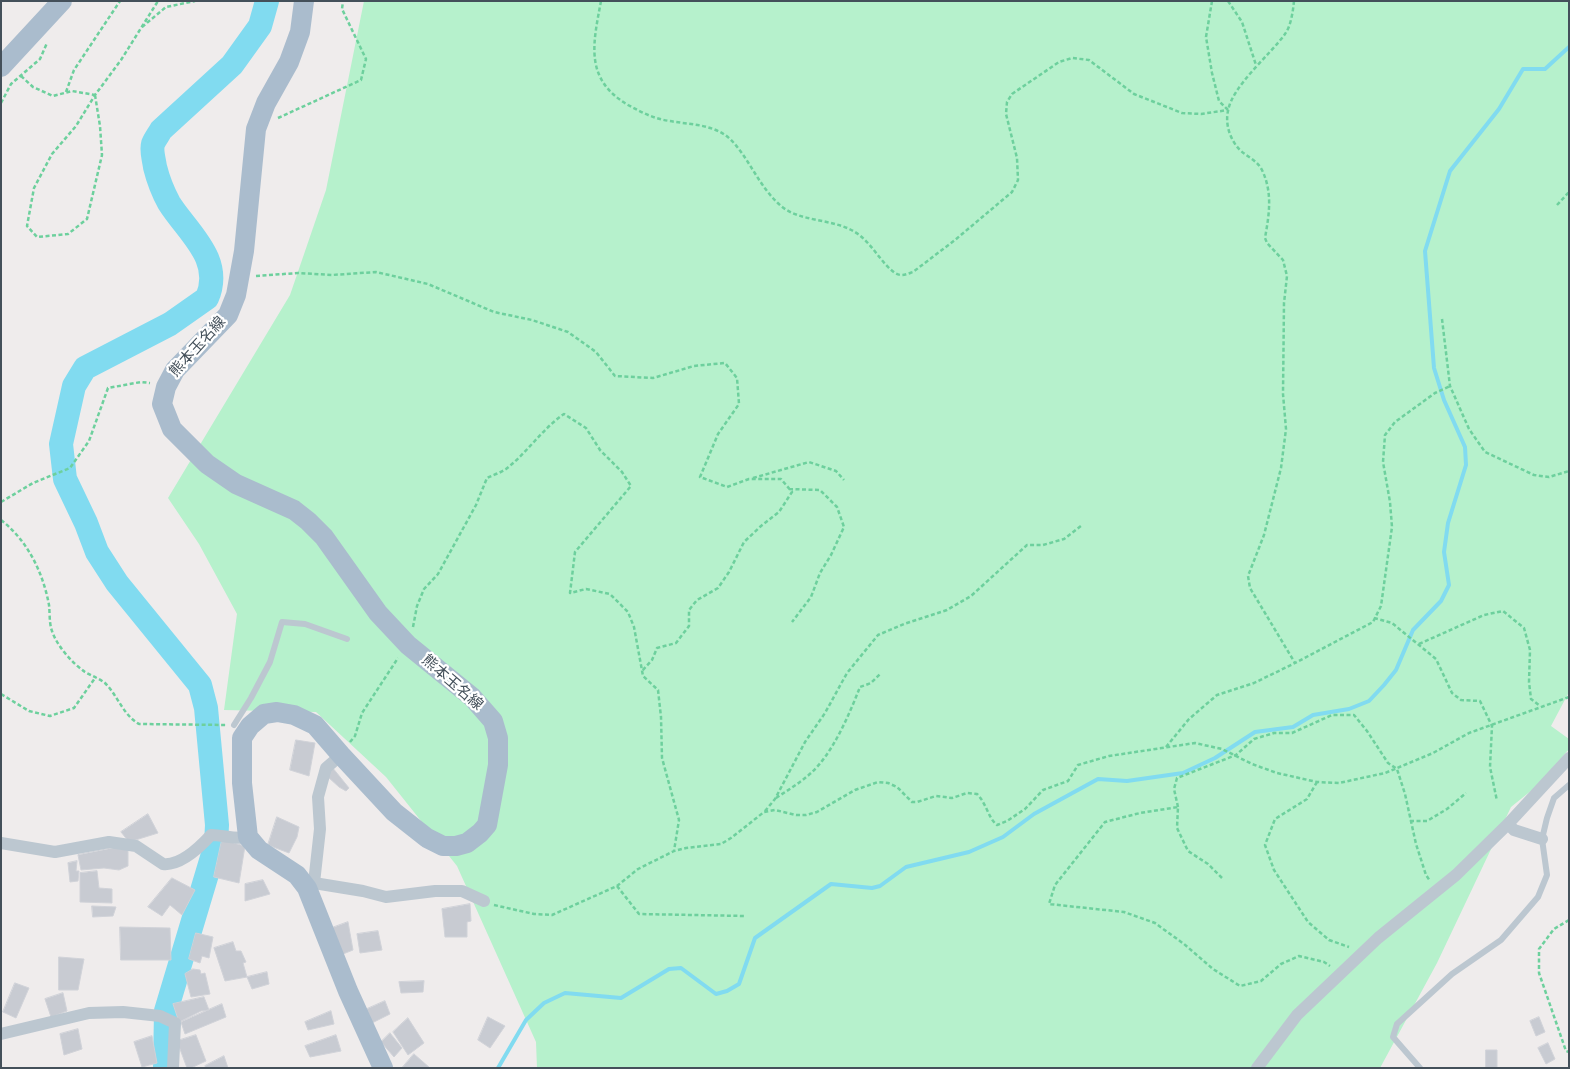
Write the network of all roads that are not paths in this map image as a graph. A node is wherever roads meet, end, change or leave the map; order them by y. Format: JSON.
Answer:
{"nodes":[{"id":1,"x":62,"y":1,"type":"edge"},
{"id":2,"x":304,"y":1,"type":"edge"},
{"id":3,"x":1,"y":67,"type":"edge"},
{"id":4,"x":347,"y":640,"type":"dead end"},
{"id":5,"x":234,"y":725,"type":"dead end"},
{"id":6,"x":340,"y":755,"type":"junction"},
{"id":7,"x":1569,"y":758,"type":"edge"},
{"id":8,"x":1569,"y":785,"type":"edge"},
{"id":9,"x":1508,"y":824,"type":"junction"},
{"id":10,"x":248,"y":837,"type":"junction"},
{"id":11,"x":1542,"y":839,"type":"junction"},
{"id":12,"x":1,"y":843,"type":"edge"},
{"id":13,"x":310,"y":885,"type":"junction"},
{"id":14,"x":484,"y":901,"type":"road end"},
{"id":15,"x":1,"y":1034,"type":"edge"},
{"id":16,"x":173,"y":1068,"type":"edge"},
{"id":17,"x":383,"y":1068,"type":"edge"},
{"id":18,"x":1257,"y":1068,"type":"edge"},
{"id":19,"x":1420,"y":1068,"type":"edge"}],
"edges":[{"from":1,"to":3,"type":"main road"},
{"from":2,"to":6,"type":"main road","name":"熊本玉名線"},
{"from":4,"to":5,"type":"lane"},
{"from":6,"to":10,"type":"main road","name":"熊本玉名線"},
{"from":6,"to":13,"type":"street"},
{"from":7,"to":9,"type":"street"},
{"from":8,"to":11,"type":"lane"},
{"from":9,"to":11,"type":"street"},
{"from":9,"to":18,"type":"street"},
{"from":10,"to":12,"type":"street"},
{"from":10,"to":13,"type":"main road"},
{"from":11,"to":19,"type":"lane"},
{"from":13,"to":14,"type":"street"},
{"from":13,"to":17,"type":"main road"},
{"from":15,"to":16,"type":"street"}]}
